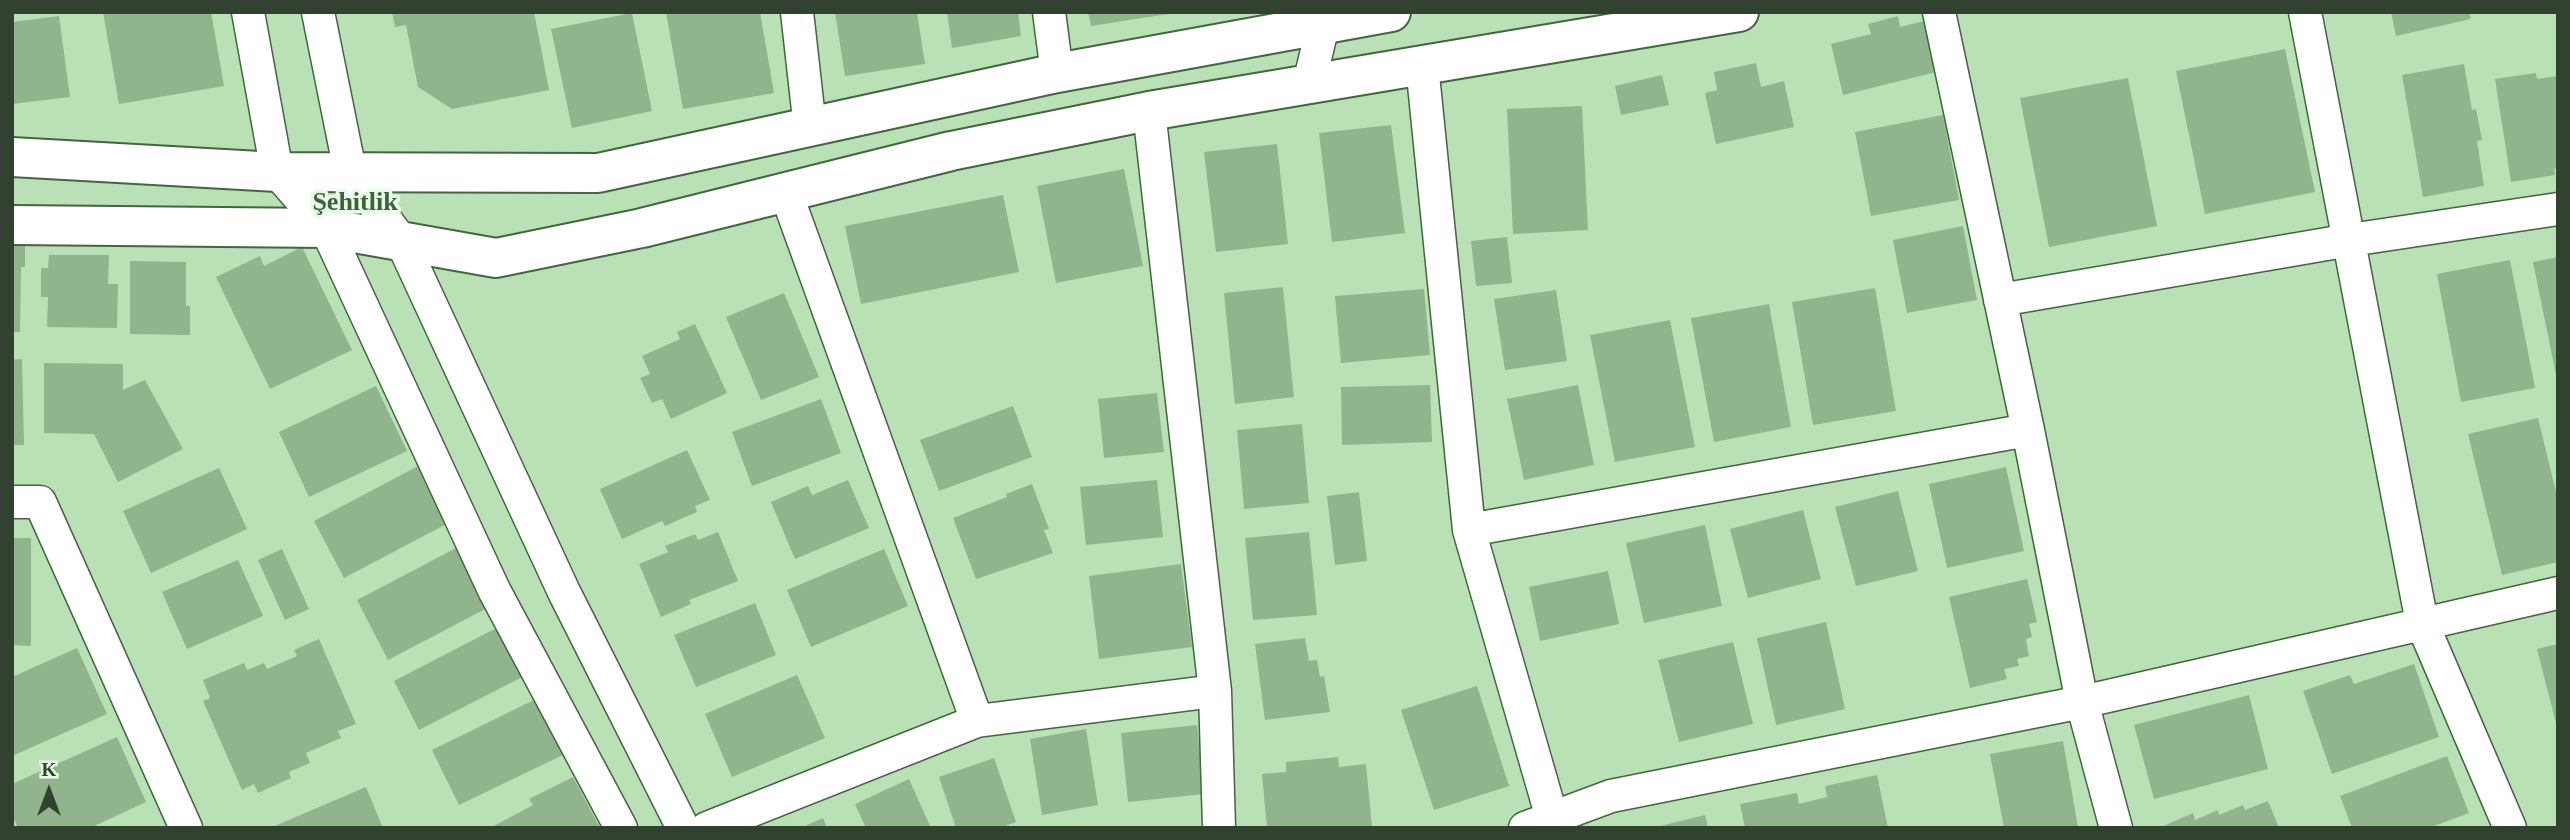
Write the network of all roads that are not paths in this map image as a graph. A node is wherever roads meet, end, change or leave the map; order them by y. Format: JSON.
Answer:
{"nodes":[{"id":1,"x":248,"y":12,"type":"edge"},
{"id":2,"x":318,"y":12,"type":"edge"},
{"id":3,"x":797,"y":12,"type":"edge"},
{"id":4,"x":1049,"y":12,"type":"edge"},
{"id":5,"x":1391,"y":12,"type":"edge"},
{"id":6,"x":1739,"y":12,"type":"edge"},
{"id":7,"x":1939,"y":12,"type":"edge"},
{"id":8,"x":2305,"y":12,"type":"edge"},
{"id":9,"x":1323,"y":19,"type":"edge"},
{"id":10,"x":1422,"y":65,"type":"junction"},
{"id":11,"x":1057,"y":73,"type":"junction"},
{"id":12,"x":1309,"y":84,"type":"junction"},
{"id":13,"x":1149,"y":111,"type":"junction"},
{"id":14,"x":810,"y":128,"type":"junction"},
{"id":15,"x":12,"y":158,"type":"edge"},
{"id":16,"x":350,"y":171,"type":"junction"},
{"id":17,"x":277,"y":172,"type":"junction"},
{"id":18,"x":786,"y":193,"type":"junction"},
{"id":19,"x":2558,"y":209,"type":"edge"},
{"id":20,"x":12,"y":225,"type":"edge"},
{"id":21,"x":326,"y":228,"type":"junction"},
{"id":22,"x":2350,"y":240,"type":"junction"},
{"id":23,"x":402,"y":242,"type":"junction"},
{"id":24,"x":2000,"y":300,"type":"junction"},
{"id":25,"x":2028,"y":430,"type":"junction"},
{"id":26,"x":12,"y":502,"type":"edge"},
{"id":27,"x":1469,"y":530,"type":"junction"},
{"id":28,"x":2558,"y":593,"type":"edge"},
{"id":29,"x":2422,"y":623,"type":"junction"},
{"id":30,"x":1215,"y":691,"type":"junction"},
{"id":31,"x":2082,"y":702,"type":"junction"},
{"id":32,"x":977,"y":721,"type":"junction"},
{"id":33,"x":1539,"y":823,"type":"edge"},
{"id":34,"x":186,"y":828,"type":"edge"},
{"id":35,"x":621,"y":828,"type":"edge"},
{"id":36,"x":683,"y":828,"type":"edge"},
{"id":37,"x":707,"y":828,"type":"edge"},
{"id":38,"x":1219,"y":828,"type":"edge"},
{"id":39,"x":2116,"y":828,"type":"edge"},
{"id":40,"x":2510,"y":828,"type":"edge"}],
"edges":[{"from":1,"to":17,"type":"street"},
{"from":2,"to":16,"type":"street"},
{"from":3,"to":14,"type":"street"},
{"from":4,"to":11,"type":"street"},
{"from":5,"to":9,"type":"street"},
{"from":6,"to":10,"type":"street"},
{"from":7,"to":24,"type":"street"},
{"from":8,"to":22,"type":"street"},
{"from":9,"to":11,"type":"street"},
{"from":9,"to":12,"type":"street"},
{"from":10,"to":12,"type":"street"},
{"from":10,"to":27,"type":"street"},
{"from":11,"to":14,"type":"street"},
{"from":12,"to":13,"type":"street"},
{"from":13,"to":18,"type":"street"},
{"from":13,"to":30,"type":"street"},
{"from":14,"to":16,"type":"street"},
{"from":15,"to":17,"type":"street"},
{"from":16,"to":17,"type":"street"},
{"from":16,"to":23,"type":"street"},
{"from":17,"to":21,"type":"street"},
{"from":18,"to":23,"type":"street"},
{"from":18,"to":32,"type":"street"},
{"from":19,"to":22,"type":"street"},
{"from":20,"to":21,"type":"street"},
{"from":21,"to":23,"type":"street"},
{"from":21,"to":35,"type":"street"},
{"from":22,"to":24,"type":"street"},
{"from":22,"to":29,"type":"street"},
{"from":23,"to":36,"type":"street"},
{"from":24,"to":25,"type":"street"},
{"from":25,"to":27,"type":"street"},
{"from":25,"to":31,"type":"street"},
{"from":26,"to":34,"type":"street"},
{"from":27,"to":33,"type":"street"},
{"from":28,"to":29,"type":"street"},
{"from":29,"to":31,"type":"street"},
{"from":29,"to":40,"type":"street"},
{"from":30,"to":32,"type":"street"},
{"from":30,"to":38,"type":"street"},
{"from":31,"to":33,"type":"street"},
{"from":31,"to":39,"type":"street"},
{"from":32,"to":37,"type":"street"}]}
